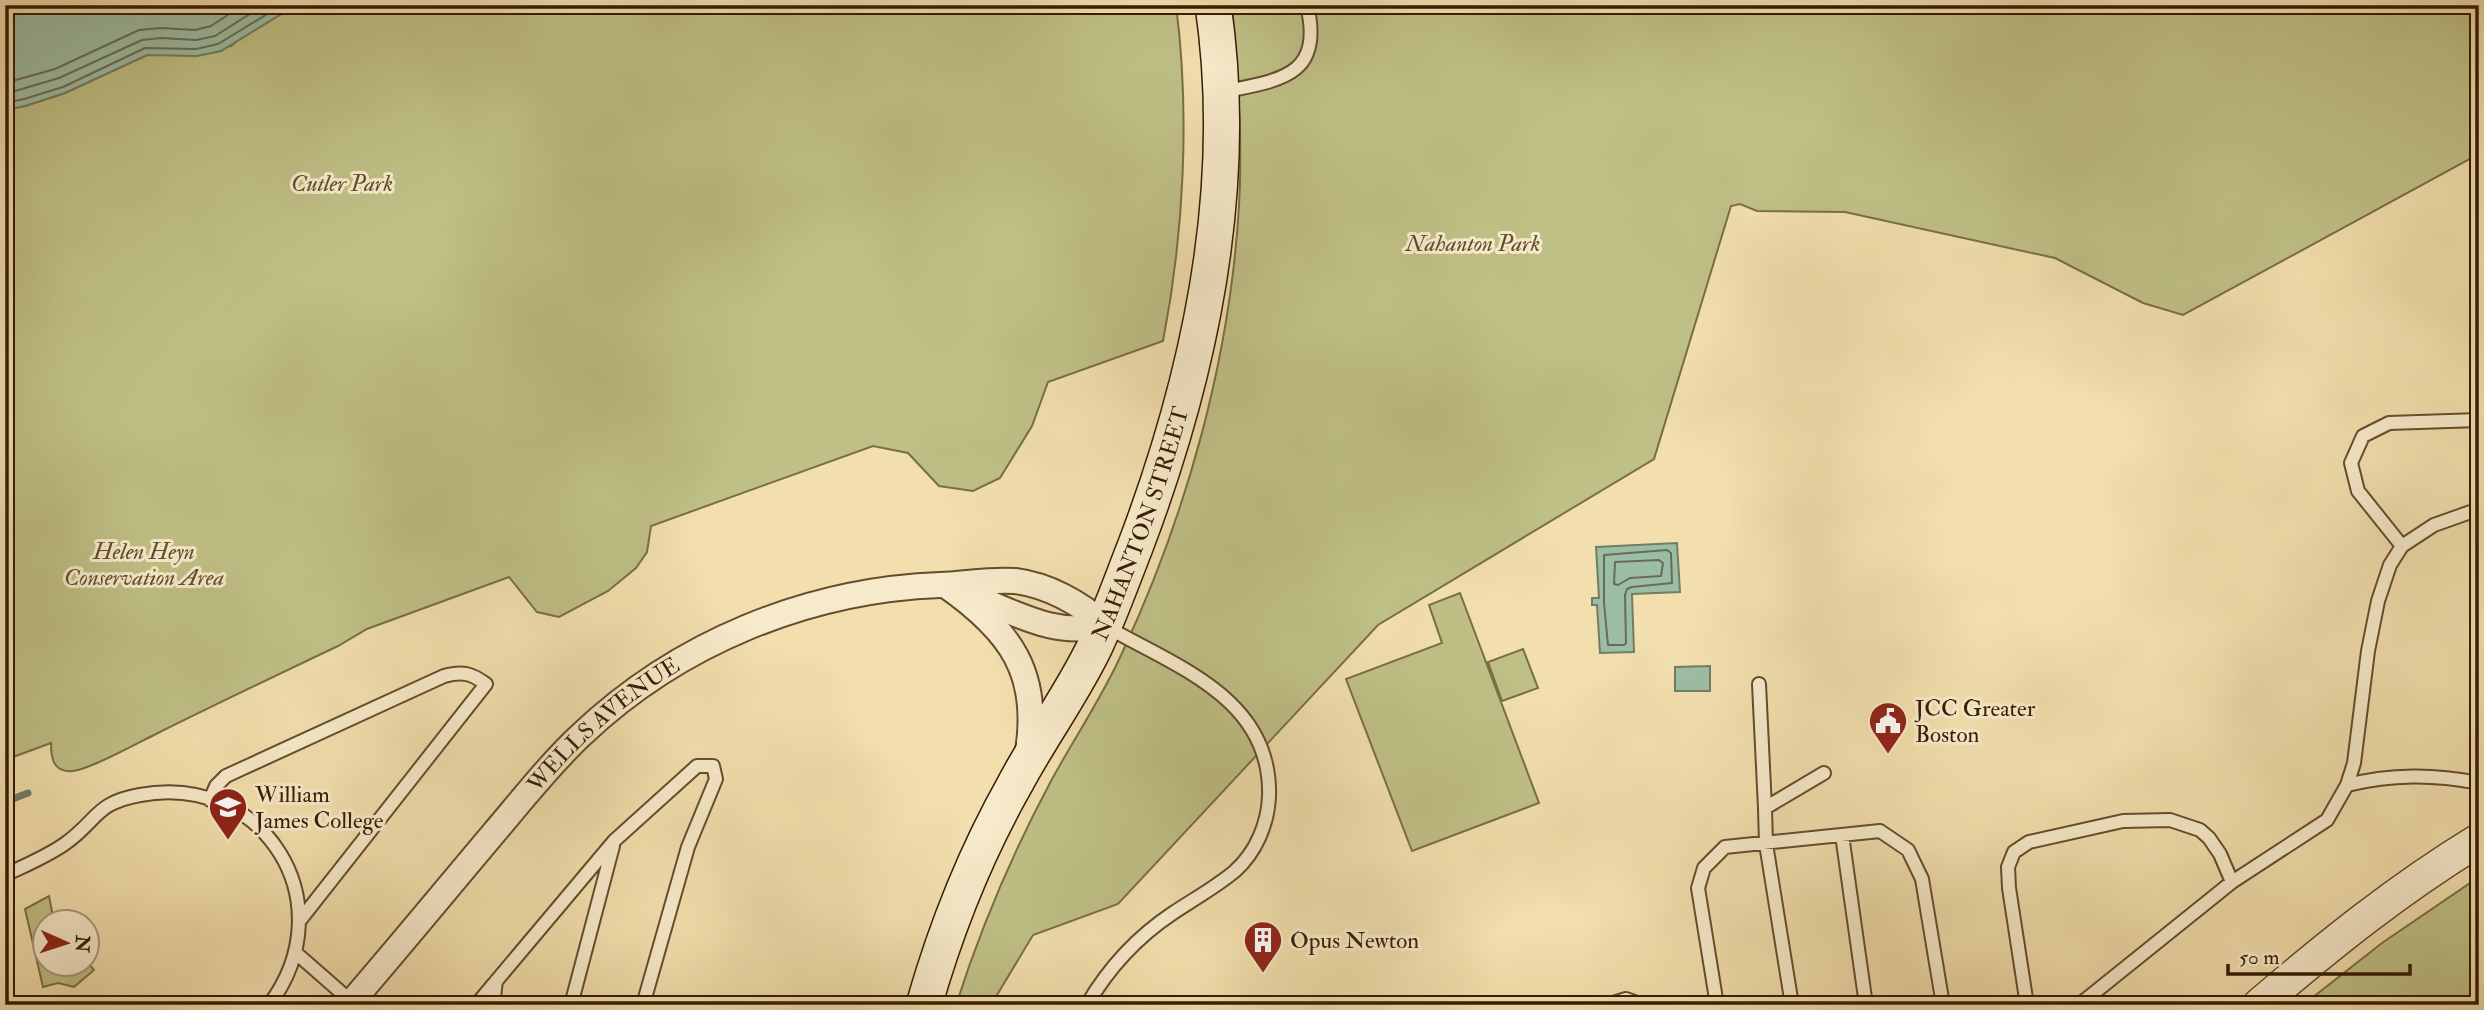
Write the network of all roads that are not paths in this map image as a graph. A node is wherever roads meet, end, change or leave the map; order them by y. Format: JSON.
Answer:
{"nodes":[{"id":1,"x":1213,"y":5,"type":"edge"},
{"id":2,"x":1307,"y":5,"type":"edge"},
{"id":3,"x":1220,"y":92,"type":"junction"},
{"id":4,"x":2479,"y":420,"type":"edge"},
{"id":5,"x":2479,"y":509,"type":"edge"},
{"id":6,"x":2402,"y":545,"type":"junction"},
{"id":7,"x":945,"y":585,"type":"junction"},
{"id":8,"x":1104,"y":625,"type":"junction"},
{"id":9,"x":1759,"y":684,"type":"dead end"},
{"id":10,"x":1025,"y":765,"type":"junction"},
{"id":11,"x":1824,"y":773,"type":"dead end"},
{"id":12,"x":2479,"y":783,"type":"edge"},
{"id":13,"x":2347,"y":785,"type":"junction"},
{"id":14,"x":210,"y":800,"type":"junction"},
{"id":15,"x":1765,"y":808,"type":"junction"},
{"id":16,"x":1842,"y":835,"type":"junction"},
{"id":17,"x":2479,"y":840,"type":"edge"},
{"id":18,"x":614,"y":841,"type":"junction"},
{"id":19,"x":1766,"y":844,"type":"junction"},
{"id":20,"x":5,"y":875,"type":"edge"},
{"id":21,"x":2232,"y":882,"type":"junction"},
{"id":22,"x":301,"y":919,"type":"junction"},
{"id":23,"x":296,"y":953,"type":"junction"},
{"id":24,"x":496,"y":981,"type":"junction"},
{"id":25,"x":351,"y":1003,"type":"edge"},
{"id":26,"x":270,"y":1005,"type":"edge"},
{"id":27,"x":476,"y":1005,"type":"edge"},
{"id":28,"x":493,"y":1005,"type":"edge"},
{"id":29,"x":571,"y":1005,"type":"edge"},
{"id":30,"x":643,"y":1005,"type":"edge"},
{"id":31,"x":925,"y":1005,"type":"edge"},
{"id":32,"x":1087,"y":1005,"type":"edge"},
{"id":33,"x":1608,"y":1005,"type":"edge"},
{"id":34,"x":1643,"y":1005,"type":"edge"},
{"id":35,"x":1717,"y":1005,"type":"edge"},
{"id":36,"x":1792,"y":1005,"type":"edge"},
{"id":37,"x":1866,"y":1005,"type":"edge"},
{"id":38,"x":1943,"y":1005,"type":"edge"},
{"id":39,"x":2027,"y":1005,"type":"edge"},
{"id":40,"x":2079,"y":1005,"type":"edge"},
{"id":41,"x":2259,"y":1005,"type":"edge"}],
"edges":[{"from":1,"to":3,"type":"main road","name":"NAHANTON STREET"},
{"from":2,"to":3,"type":"lane"},
{"from":3,"to":8,"type":"main road","name":"NAHANTON STREET"},
{"from":4,"to":6,"type":"lane"},
{"from":5,"to":6,"type":"lane"},
{"from":6,"to":13,"type":"lane"},
{"from":7,"to":8,"type":"street","name":"WELLS AVENUE"},
{"from":7,"to":10,"type":"street"},
{"from":7,"to":25,"type":"street","name":"WELLS AVENUE"},
{"from":8,"to":10,"type":"main road","name":"NAHANTON STREET"},
{"from":8,"to":32,"type":"lane"},
{"from":9,"to":15,"type":"lane"},
{"from":10,"to":31,"type":"main road","name":"NAHANTON STREET"},
{"from":11,"to":15,"type":"lane"},
{"from":12,"to":13,"type":"lane"},
{"from":13,"to":21,"type":"lane"},
{"from":14,"to":20,"type":"lane"},
{"from":14,"to":22,"type":"lane"},
{"from":14,"to":22,"type":"lane"},
{"from":15,"to":19,"type":"lane"},
{"from":16,"to":19,"type":"lane"},
{"from":16,"to":37,"type":"lane"},
{"from":16,"to":38,"type":"lane"},
{"from":17,"to":41,"type":"street"},
{"from":18,"to":24,"type":"lane"},
{"from":18,"to":29,"type":"lane"},
{"from":18,"to":30,"type":"lane"},
{"from":19,"to":35,"type":"lane"},
{"from":19,"to":36,"type":"lane"},
{"from":21,"to":39,"type":"lane"},
{"from":21,"to":40,"type":"lane"},
{"from":22,"to":23,"type":"lane"},
{"from":23,"to":25,"type":"lane"},
{"from":23,"to":26,"type":"lane"},
{"from":24,"to":27,"type":"lane"},
{"from":24,"to":28,"type":"lane"},
{"from":33,"to":34,"type":"lane"}]}
